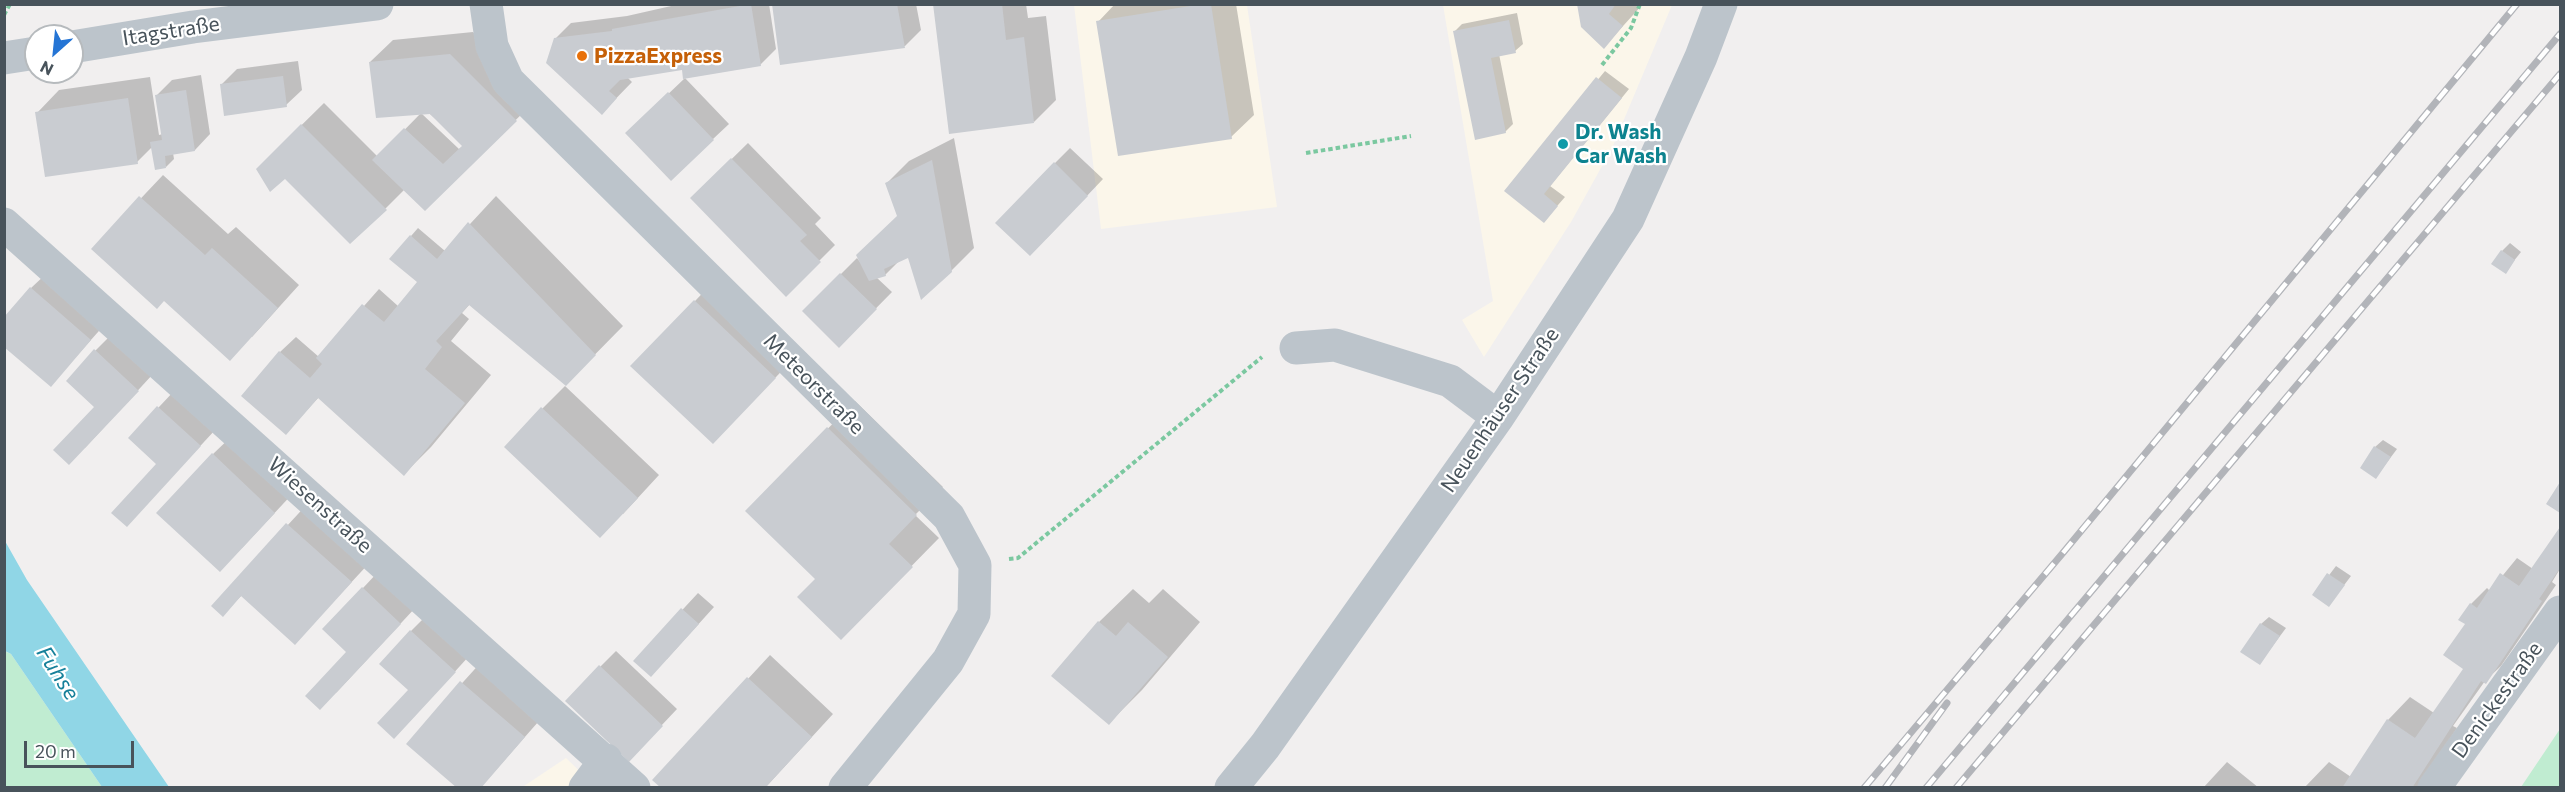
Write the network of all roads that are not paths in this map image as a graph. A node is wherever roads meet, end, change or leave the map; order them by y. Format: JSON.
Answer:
{"nodes":[{"id":1,"x":377,"y":4,"type":"edge"},
{"id":2,"x":486,"y":4,"type":"edge"},
{"id":3,"x":1721,"y":4,"type":"edge"},
{"id":4,"x":84,"y":45,"type":"edge"},
{"id":5,"x":24,"y":55,"type":"edge"},
{"id":6,"x":4,"y":58,"type":"edge"},
{"id":7,"x":4,"y":224,"type":"edge"},
{"id":8,"x":1296,"y":348,"type":"road end"},
{"id":9,"x":1498,"y":417,"type":"junction"},
{"id":10,"x":2560,"y":612,"type":"edge"},
{"id":11,"x":606,"y":760,"type":"junction"},
{"id":12,"x":585,"y":788,"type":"edge"},
{"id":13,"x":634,"y":788,"type":"edge"},
{"id":14,"x":844,"y":788,"type":"edge"},
{"id":15,"x":1231,"y":788,"type":"edge"},
{"id":16,"x":2434,"y":788,"type":"edge"}],
"edges":[{"from":1,"to":4,"type":"street","name":"Itagstraße"},
{"from":2,"to":14,"type":"street","name":"Meteorstraße"},
{"from":3,"to":9,"type":"street","name":"Neuenhäuser Straße"},
{"from":5,"to":6,"type":"street"},
{"from":7,"to":11,"type":"street","name":"Wiesenstraße"},
{"from":8,"to":9,"type":"street"},
{"from":9,"to":15,"type":"street","name":"Neuenhäuser Straße"},
{"from":10,"to":16,"type":"street","name":"Denickestraße"},
{"from":11,"to":12,"type":"street"},
{"from":11,"to":13,"type":"street","name":"Wiesenstraße"}]}
